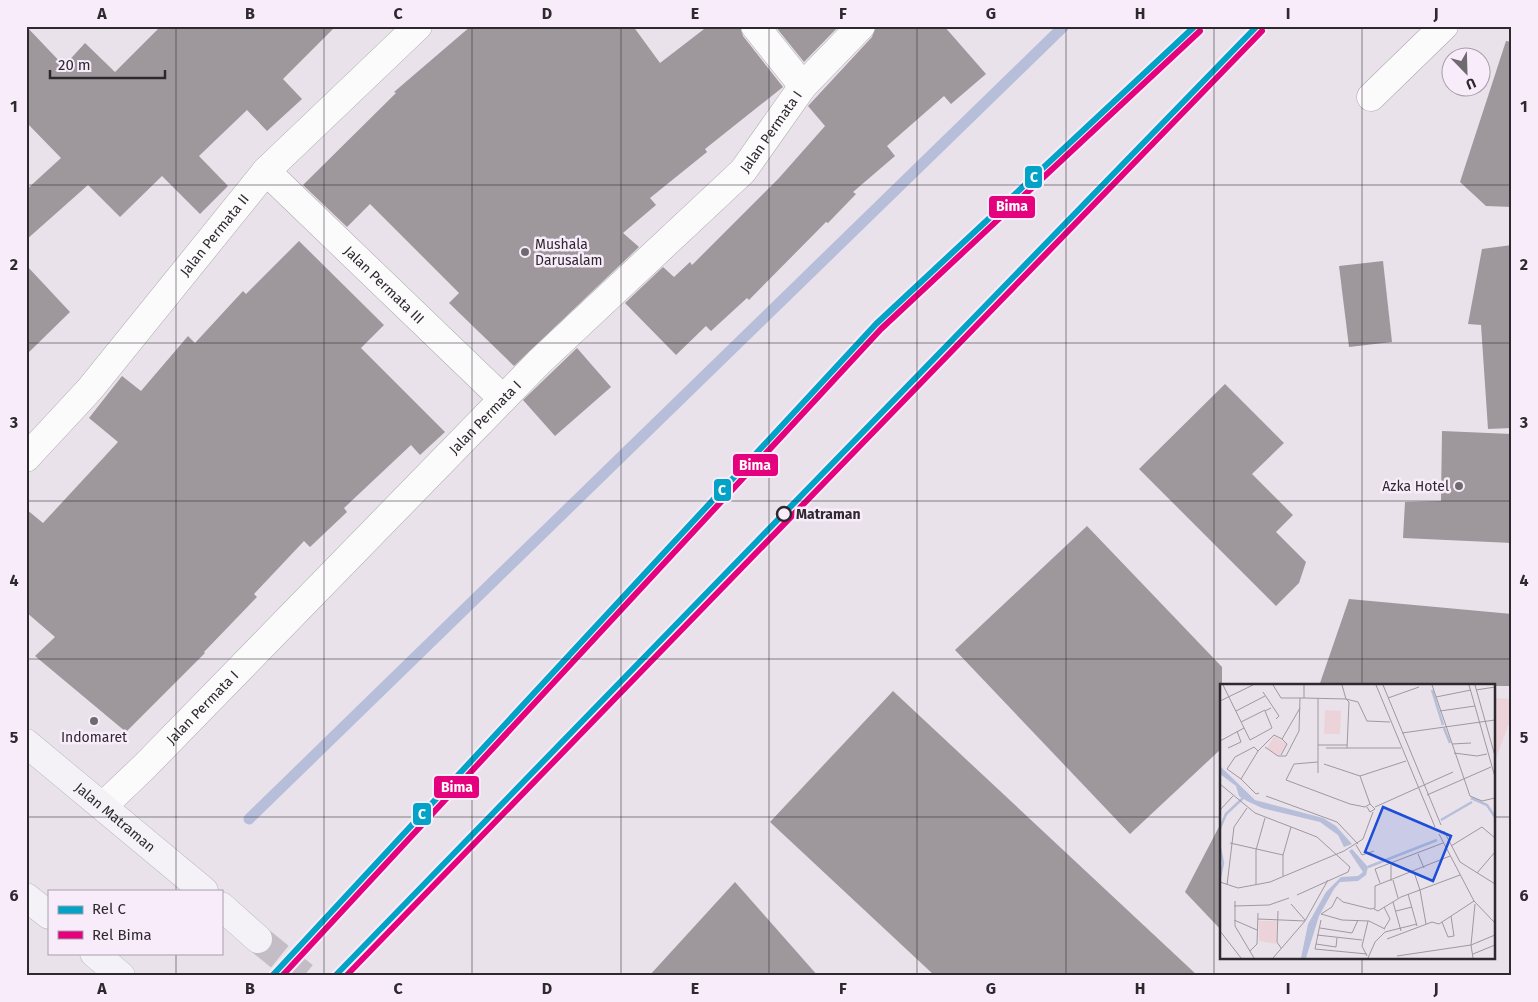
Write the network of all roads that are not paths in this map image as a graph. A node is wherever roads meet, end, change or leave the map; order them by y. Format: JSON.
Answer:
{"nodes":[{"id":1,"x":418,"y":26,"type":"edge"},
{"id":2,"x":755,"y":26,"type":"edge"},
{"id":3,"x":861,"y":26,"type":"edge"},
{"id":4,"x":1444,"y":26,"type":"edge"},
{"id":5,"x":803,"y":86,"type":"junction"},
{"id":6,"x":1371,"y":97,"type":"dead end"},
{"id":7,"x":266,"y":171,"type":"junction"},
{"id":8,"x":503,"y":398,"type":"junction"},
{"id":9,"x":26,"y":458,"type":"edge"},
{"id":10,"x":26,"y":743,"type":"edge"},
{"id":11,"x":102,"y":806,"type":"junction"},
{"id":12,"x":203,"y":890,"type":"edge"},
{"id":13,"x":26,"y":897,"type":"edge"},
{"id":14,"x":222,"y":907,"type":"edge"},
{"id":15,"x":48,"y":915,"type":"edge"},
{"id":16,"x":258,"y":939,"type":"tunnel mouth"},
{"id":17,"x":95,"y":954,"type":"edge"},
{"id":18,"x":121,"y":976,"type":"edge"}],
"edges":[{"from":1,"to":7,"type":"street","name":"Jalan Permata II"},
{"from":2,"to":5,"type":"street"},
{"from":3,"to":5,"type":"street","name":"Jalan Permata I"},
{"from":4,"to":6,"type":"street"},
{"from":5,"to":8,"type":"street","name":"Jalan Permata I"},
{"from":7,"to":8,"type":"street","name":"Jalan Permata III"},
{"from":7,"to":9,"type":"street","name":"Jalan Permata II"},
{"from":8,"to":11,"type":"street","name":"Jalan Permata I"},
{"from":10,"to":11,"type":"main road","name":"Jalan Matraman"},
{"from":11,"to":12,"type":"main road","name":"Jalan Matraman"},
{"from":13,"to":15,"type":"main road"},
{"from":14,"to":16,"type":"main road"},
{"from":17,"to":18,"type":"main road"}]}
